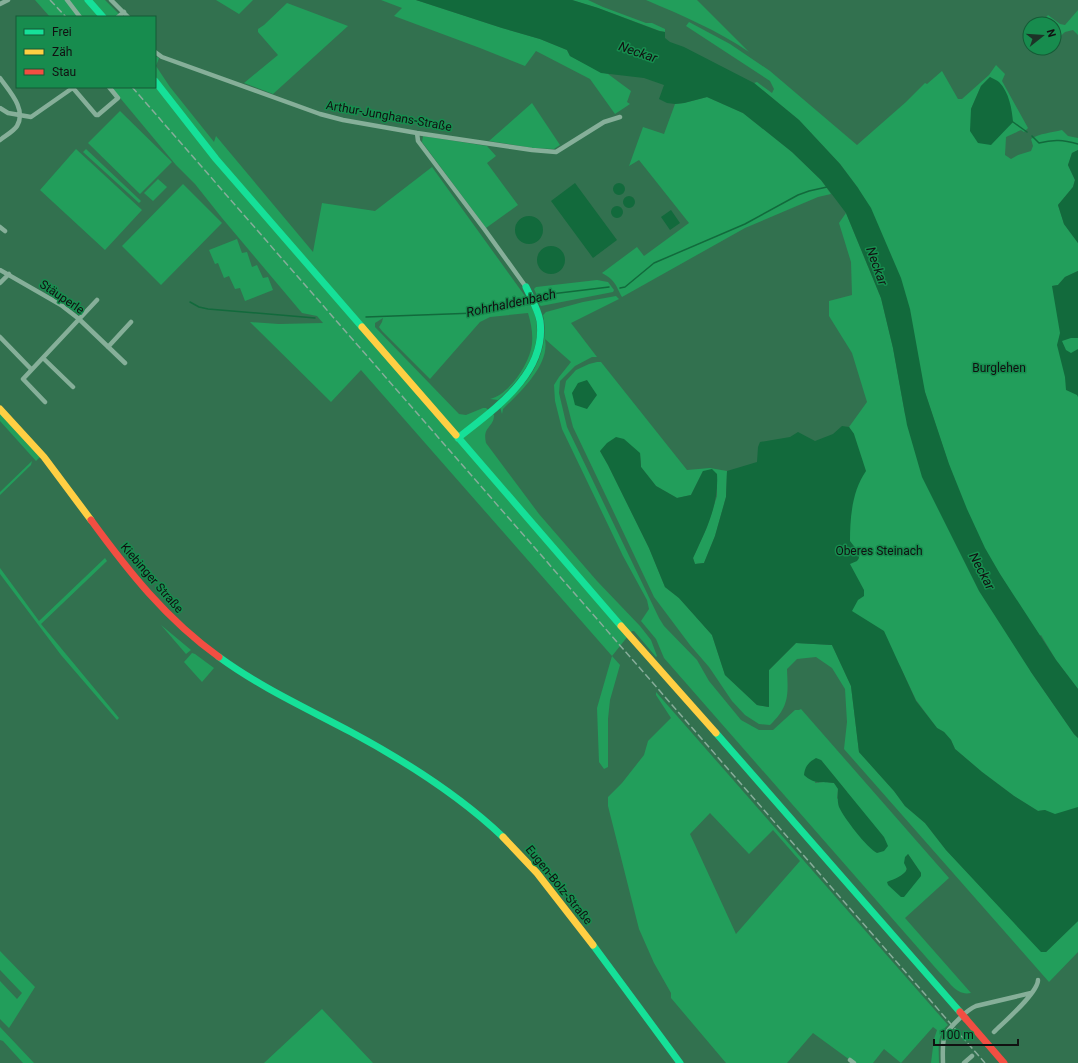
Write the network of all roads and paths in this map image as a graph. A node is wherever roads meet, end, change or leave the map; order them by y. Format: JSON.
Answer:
{"nodes":[{"id":1,"x":8,"y":0,"type":"edge"},
{"id":2,"x":67,"y":0,"type":"edge"},
{"id":3,"x":88,"y":0,"type":"edge"},
{"id":4,"x":111,"y":0,"type":"edge"},
{"id":5,"x":0,"y":4,"type":"edge"},
{"id":6,"x":124,"y":12,"type":"junction"},
{"id":7,"x":79,"y":16,"type":"edge"},
{"id":8,"x":102,"y":16,"type":"edge"},
{"id":9,"x":119,"y":16,"type":"edge"},
{"id":10,"x":127,"y":16,"type":"edge"},
{"id":11,"x":156,"y":53,"type":"edge"},
{"id":12,"x":0,"y":78,"type":"edge"},
{"id":13,"x":156,"y":82,"type":"edge"},
{"id":14,"x":72,"y":88,"type":"edge"},
{"id":15,"x":74,"y":88,"type":"edge"},
{"id":16,"x":110,"y":88,"type":"edge"},
{"id":17,"x":0,"y":108,"type":"edge"},
{"id":18,"x":20,"y":116,"type":"junction"},
{"id":19,"x":620,"y":117,"type":"dead end"},
{"id":20,"x":417,"y":133,"type":"junction"},
{"id":21,"x":0,"y":140,"type":"edge"},
{"id":22,"x":0,"y":227,"type":"edge"},
{"id":23,"x":5,"y":231,"type":"dead end"},
{"id":24,"x":0,"y":270,"type":"edge"},
{"id":25,"x":9,"y":274,"type":"junction"},
{"id":26,"x":0,"y":283,"type":"edge"},
{"id":27,"x":527,"y":290,"type":"joint"},
{"id":28,"x":97,"y":300,"type":"dead end"},
{"id":29,"x":79,"y":320,"type":"junction"},
{"id":30,"x":132,"y":322,"type":"dead end"},
{"id":31,"x":0,"y":337,"type":"edge"},
{"id":32,"x":108,"y":347,"type":"junction"},
{"id":33,"x":43,"y":358,"type":"junction"},
{"id":34,"x":125,"y":363,"type":"dead end"},
{"id":35,"x":31,"y":369,"type":"junction"},
{"id":36,"x":74,"y":387,"type":"dead end"},
{"id":37,"x":45,"y":402,"type":"dead end"},
{"id":38,"x":0,"y":409,"type":"edge"},
{"id":39,"x":458,"y":438,"type":"junction"},
{"id":40,"x":325,"y":719,"type":"joint"},
{"id":41,"x":1038,"y":980,"type":"dead end"},
{"id":42,"x":1031,"y":993,"type":"junction"},
{"id":43,"x":994,"y":1032,"type":"dead end"},
{"id":44,"x":972,"y":1056,"type":"dead end"},
{"id":45,"x":680,"y":1063,"type":"edge"},
{"id":46,"x":943,"y":1063,"type":"edge"},
{"id":47,"x":964,"y":1063,"type":"edge"},
{"id":48,"x":1004,"y":1063,"type":"edge"}],
"edges":[{"from":1,"to":5,"type":"street"},
{"from":2,"to":7,"type":"street"},
{"from":3,"to":8,"type":"main road"},
{"from":4,"to":6,"type":"street"},
{"from":6,"to":9,"type":"street"},
{"from":6,"to":10,"type":"street"},
{"from":11,"to":20,"type":"street","name":"Arthur-Junghans-Straße"},
{"from":12,"to":18,"type":"street"},
{"from":13,"to":39,"type":"main road"},
{"from":14,"to":18,"type":"street"},
{"from":15,"to":16,"type":"street"},
{"from":17,"to":18,"type":"street"},
{"from":18,"to":21,"type":"street"},
{"from":19,"to":20,"type":"street","name":"Arthur-Junghans-Straße"},
{"from":20,"to":27,"type":"street"},
{"from":22,"to":23,"type":"street"},
{"from":24,"to":25,"type":"street","name":"Stäuperle"},
{"from":25,"to":26,"type":"street"},
{"from":25,"to":29,"type":"street","name":"Stäuperle"},
{"from":27,"to":39,"type":"main road"},
{"from":28,"to":29,"type":"street"},
{"from":29,"to":32,"type":"street","name":"Stäuperle"},
{"from":29,"to":33,"type":"street"},
{"from":30,"to":32,"type":"street"},
{"from":31,"to":35,"type":"street"},
{"from":32,"to":34,"type":"street","name":"Stäuperle"},
{"from":33,"to":35,"type":"street"},
{"from":33,"to":36,"type":"street"},
{"from":35,"to":37,"type":"street"},
{"from":38,"to":40,"type":"main road","name":"Kiebinger Straße"},
{"from":39,"to":48,"type":"main road","bridge":true},
{"from":40,"to":45,"type":"main road","name":"Eugen-Bolz-Straße"},
{"from":41,"to":42,"type":"street"},
{"from":42,"to":43,"type":"street"},
{"from":42,"to":46,"type":"street"},
{"from":44,"to":47,"type":"street"}]}
